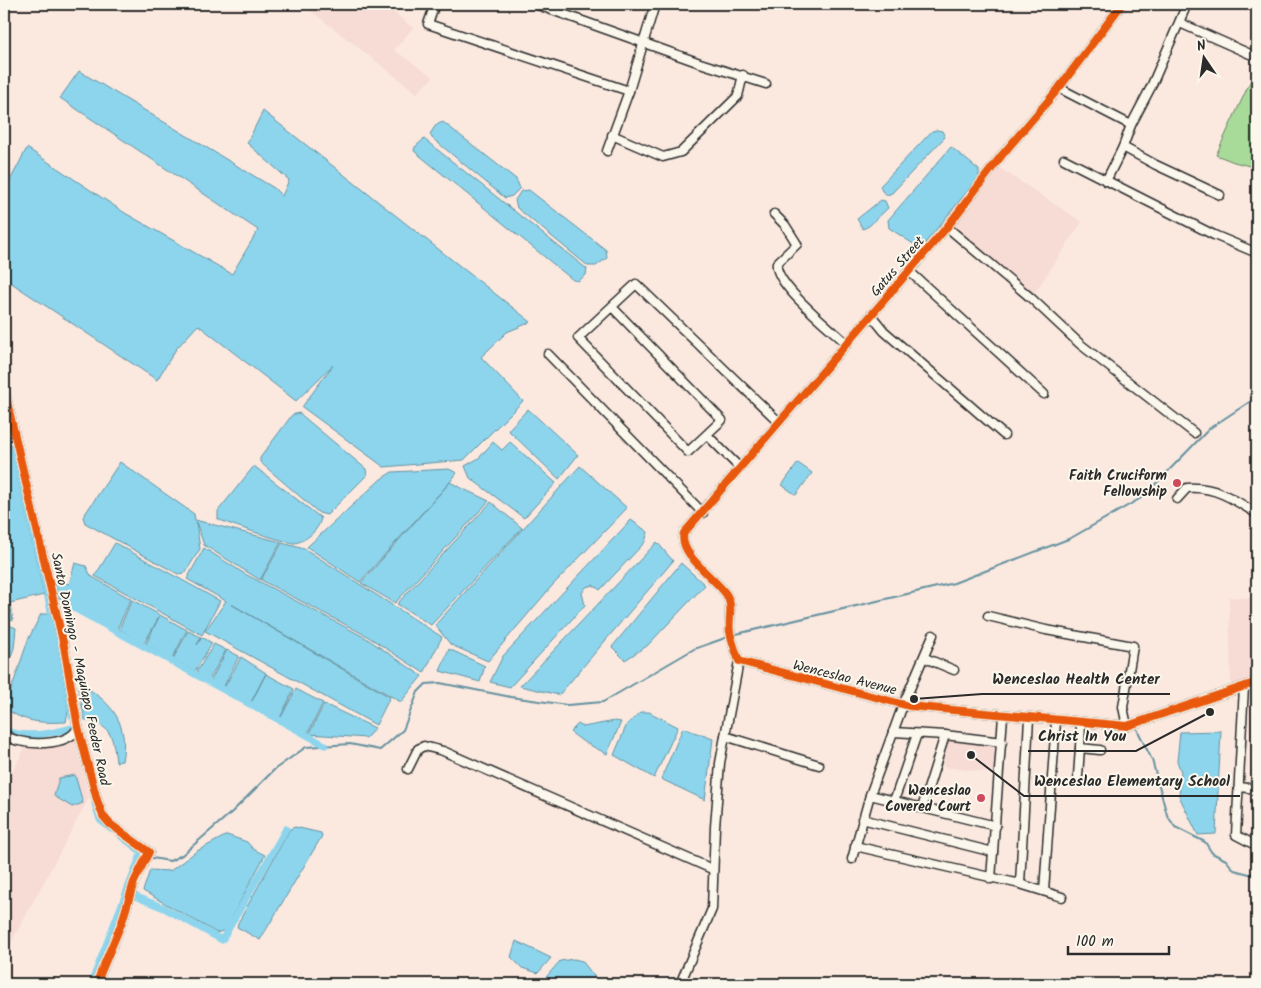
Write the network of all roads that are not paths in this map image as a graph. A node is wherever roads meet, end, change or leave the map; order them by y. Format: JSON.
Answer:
{"nodes":[{"id":1,"x":435,"y":4,"type":"edge"},
{"id":2,"x":535,"y":4,"type":"edge"},
{"id":3,"x":655,"y":4,"type":"edge"},
{"id":4,"x":1122,"y":4,"type":"edge"},
{"id":5,"x":1187,"y":4,"type":"edge"},
{"id":6,"x":1180,"y":23,"type":"junction"},
{"id":7,"x":644,"y":42,"type":"junction"},
{"id":8,"x":1250,"y":54,"type":"dead end"},
{"id":9,"x":744,"y":76,"type":"junction"},
{"id":10,"x":766,"y":84,"type":"dead end"},
{"id":11,"x":1059,"y":88,"type":"junction"},
{"id":12,"x":629,"y":91,"type":"junction"},
{"id":13,"x":1131,"y":125,"type":"junction"},
{"id":14,"x":612,"y":135,"type":"junction"},
{"id":15,"x":1123,"y":147,"type":"junction"},
{"id":16,"x":607,"y":151,"type":"dead end"},
{"id":17,"x":1064,"y":159,"type":"dead end"},
{"id":18,"x":1106,"y":181,"type":"junction"},
{"id":19,"x":1220,"y":195,"type":"dead end"},
{"id":20,"x":774,"y":214,"type":"dead end"},
{"id":21,"x":947,"y":227,"type":"junction"},
{"id":22,"x":1257,"y":253,"type":"edge"},
{"id":23,"x":909,"y":271,"type":"junction"},
{"id":24,"x":612,"y":307,"type":"junction"},
{"id":25,"x":871,"y":315,"type":"junction"},
{"id":26,"x":847,"y":344,"type":"junction"},
{"id":27,"x":548,"y":354,"type":"dead end"},
{"id":28,"x":4,"y":389,"type":"edge"},
{"id":29,"x":1044,"y":394,"type":"dead end"},
{"id":30,"x":779,"y":422,"type":"junction"},
{"id":31,"x":1194,"y":433,"type":"dead end"},
{"id":32,"x":707,"y":435,"type":"junction"},
{"id":33,"x":1004,"y":435,"type":"dead end"},
{"id":34,"x":740,"y":468,"type":"junction"},
{"id":35,"x":1177,"y":499,"type":"dead end"},
{"id":36,"x":703,"y":512,"type":"junction"},
{"id":37,"x":1257,"y":513,"type":"edge"},
{"id":38,"x":988,"y":616,"type":"dead end"},
{"id":39,"x":933,"y":635,"type":"dead end"},
{"id":40,"x":925,"y":658,"type":"junction"},
{"id":41,"x":739,"y":661,"type":"junction"},
{"id":42,"x":954,"y":670,"type":"dead end"},
{"id":43,"x":1257,"y":682,"type":"edge"},
{"id":44,"x":1244,"y":687,"type":"junction"},
{"id":45,"x":903,"y":705,"type":"junction"},
{"id":46,"x":1003,"y":716,"type":"junction"},
{"id":47,"x":1029,"y":718,"type":"junction"},
{"id":48,"x":1056,"y":721,"type":"junction"},
{"id":49,"x":1082,"y":722,"type":"junction"},
{"id":50,"x":1126,"y":726,"type":"junction"},
{"id":51,"x":75,"y":731,"type":"junction"},
{"id":52,"x":893,"y":732,"type":"junction"},
{"id":53,"x":4,"y":734,"type":"edge"},
{"id":54,"x":917,"y":734,"type":"junction"},
{"id":55,"x":945,"y":735,"type":"junction"},
{"id":56,"x":725,"y":736,"type":"junction"},
{"id":57,"x":1002,"y":742,"type":"junction"},
{"id":58,"x":1080,"y":748,"type":"junction"},
{"id":59,"x":1100,"y":750,"type":"dead end"},
{"id":60,"x":818,"y":765,"type":"dead end"},
{"id":61,"x":408,"y":770,"type":"dead end"},
{"id":62,"x":1078,"y":776,"type":"dead end"},
{"id":63,"x":1239,"y":787,"type":"junction"},
{"id":64,"x":1257,"y":789,"type":"edge"},
{"id":65,"x":870,"y":795,"type":"junction"},
{"id":66,"x":894,"y":801,"type":"junction"},
{"id":67,"x":922,"y":808,"type":"junction"},
{"id":68,"x":862,"y":819,"type":"junction"},
{"id":69,"x":996,"y":826,"type":"junction"},
{"id":70,"x":855,"y":846,"type":"junction"},
{"id":71,"x":1257,"y":846,"type":"edge"},
{"id":72,"x":993,"y":852,"type":"junction"},
{"id":73,"x":852,"y":858,"type":"dead end"},
{"id":74,"x":712,"y":869,"type":"junction"},
{"id":75,"x":992,"y":879,"type":"junction"},
{"id":76,"x":1020,"y":884,"type":"junction"},
{"id":77,"x":1044,"y":891,"type":"junction"},
{"id":78,"x":1062,"y":897,"type":"dead end"},
{"id":79,"x":96,"y":984,"type":"edge"},
{"id":80,"x":680,"y":984,"type":"edge"}],
"edges":[{"from":1,"to":12,"type":"street"},
{"from":2,"to":7,"type":"street"},
{"from":3,"to":7,"type":"street"},
{"from":4,"to":11,"type":"street","name":"Gatus Street"},
{"from":5,"to":6,"type":"street"},
{"from":6,"to":8,"type":"street"},
{"from":6,"to":13,"type":"street"},
{"from":7,"to":9,"type":"street"},
{"from":7,"to":12,"type":"street"},
{"from":9,"to":10,"type":"street"},
{"from":9,"to":14,"type":"street"},
{"from":11,"to":13,"type":"street"},
{"from":11,"to":21,"type":"street","name":"Gatus Street"},
{"from":12,"to":14,"type":"street"},
{"from":13,"to":15,"type":"street"},
{"from":14,"to":16,"type":"street"},
{"from":15,"to":18,"type":"street"},
{"from":15,"to":19,"type":"street"},
{"from":17,"to":18,"type":"street"},
{"from":18,"to":22,"type":"street"},
{"from":20,"to":26,"type":"street"},
{"from":21,"to":23,"type":"street","name":"Gatus Street"},
{"from":21,"to":31,"type":"street"},
{"from":23,"to":25,"type":"street","name":"Gatus Street"},
{"from":23,"to":29,"type":"street"},
{"from":24,"to":30,"type":"street"},
{"from":24,"to":32,"type":"street"},
{"from":24,"to":32,"type":"street"},
{"from":25,"to":26,"type":"street","name":"Gatus Street"},
{"from":25,"to":33,"type":"street"},
{"from":26,"to":30,"type":"street","name":"Gatus Street"},
{"from":27,"to":36,"type":"street"},
{"from":28,"to":51,"type":"street","name":"Santo Domingo - Maquiapo Feeder Road"},
{"from":30,"to":34,"type":"street","name":"Gatus Street"},
{"from":32,"to":34,"type":"street"},
{"from":34,"to":36,"type":"street","name":"Gatus Street"},
{"from":35,"to":37,"type":"street"},
{"from":36,"to":41,"type":"street","name":"Gatus Street"},
{"from":38,"to":50,"type":"street"},
{"from":39,"to":40,"type":"street"},
{"from":40,"to":42,"type":"street"},
{"from":40,"to":45,"type":"street"},
{"from":41,"to":45,"type":"street","name":"Wenceslao Avenue"},
{"from":41,"to":56,"type":"street"},
{"from":43,"to":44,"type":"street","name":"Wenceslao Avenue"},
{"from":44,"to":50,"type":"street","name":"Wenceslao Avenue"},
{"from":44,"to":63,"type":"street"},
{"from":45,"to":46,"type":"street","name":"Wenceslao Avenue"},
{"from":45,"to":52,"type":"street"},
{"from":46,"to":47,"type":"street","name":"Wenceslao Avenue"},
{"from":46,"to":57,"type":"street"},
{"from":47,"to":48,"type":"street","name":"Wenceslao Avenue"},
{"from":47,"to":76,"type":"street"},
{"from":48,"to":49,"type":"street","name":"Wenceslao Avenue"},
{"from":48,"to":77,"type":"street"},
{"from":49,"to":50,"type":"street","name":"Wenceslao Avenue"},
{"from":49,"to":58,"type":"street"},
{"from":51,"to":53,"type":"street"},
{"from":51,"to":79,"type":"street","name":"Santo Domingo - Maquiapo Feeder Road"},
{"from":52,"to":54,"type":"street"},
{"from":52,"to":65,"type":"street"},
{"from":54,"to":55,"type":"street"},
{"from":54,"to":66,"type":"street"},
{"from":55,"to":57,"type":"street"},
{"from":55,"to":67,"type":"street"},
{"from":56,"to":60,"type":"street"},
{"from":56,"to":74,"type":"street"},
{"from":57,"to":69,"type":"street"},
{"from":58,"to":59,"type":"street"},
{"from":58,"to":62,"type":"street"},
{"from":61,"to":74,"type":"street"},
{"from":63,"to":64,"type":"street"},
{"from":63,"to":71,"type":"street"},
{"from":65,"to":66,"type":"street"},
{"from":65,"to":68,"type":"street"},
{"from":66,"to":67,"type":"street"},
{"from":67,"to":69,"type":"street"},
{"from":68,"to":70,"type":"street"},
{"from":68,"to":72,"type":"street"},
{"from":69,"to":72,"type":"street"},
{"from":70,"to":73,"type":"street"},
{"from":70,"to":75,"type":"street"},
{"from":72,"to":75,"type":"street"},
{"from":74,"to":80,"type":"street"},
{"from":75,"to":76,"type":"street"},
{"from":76,"to":77,"type":"street"},
{"from":77,"to":78,"type":"street"}]}
